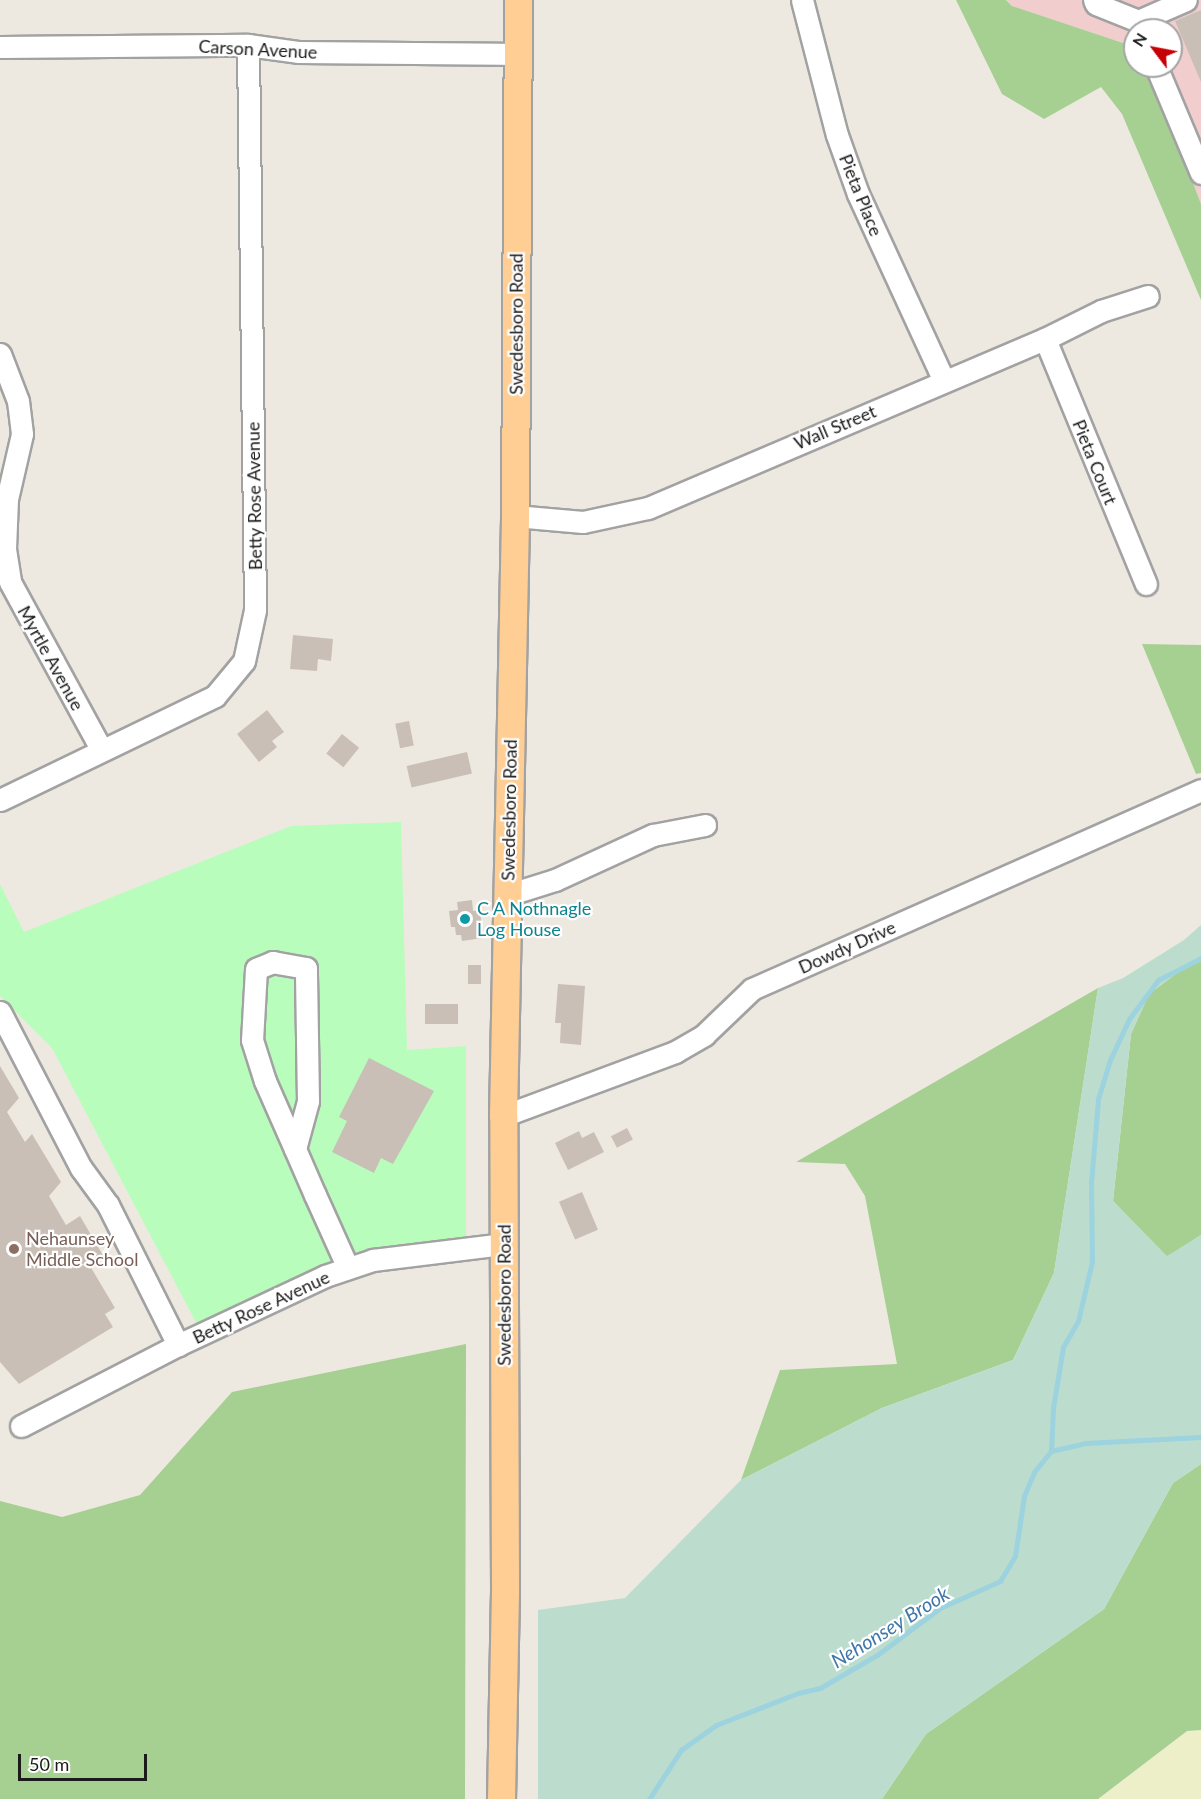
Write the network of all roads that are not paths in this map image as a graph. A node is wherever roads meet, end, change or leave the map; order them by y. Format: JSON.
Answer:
{"nodes":[{"id":1,"x":518,"y":0,"type":"edge"},
{"id":2,"x":802,"y":0,"type":"edge"},
{"id":3,"x":1131,"y":0,"type":"edge"},
{"id":4,"x":1186,"y":0,"type":"edge"},
{"id":5,"x":1102,"y":5,"type":"edge"},
{"id":6,"x":1125,"y":18,"type":"edge"},
{"id":7,"x":1153,"y":18,"type":"edge"},
{"id":8,"x":248,"y":45,"type":"junction"},
{"id":9,"x":0,"y":47,"type":"edge"},
{"id":10,"x":517,"y":54,"type":"junction"},
{"id":11,"x":1161,"y":78,"type":"edge"},
{"id":12,"x":1201,"y":173,"type":"edge"},
{"id":13,"x":1148,"y":296,"type":"dead end"},
{"id":14,"x":1045,"y":339,"type":"junction"},
{"id":15,"x":0,"y":354,"type":"edge"},
{"id":16,"x":944,"y":381,"type":"junction"},
{"id":17,"x":514,"y":516,"type":"junction"},
{"id":18,"x":1146,"y":584,"type":"dead end"},
{"id":19,"x":102,"y":750,"type":"junction"},
{"id":20,"x":1201,"y":790,"type":"edge"},
{"id":21,"x":0,"y":800,"type":"edge"},
{"id":22,"x":705,"y":825,"type":"dead end"},
{"id":23,"x":507,"y":895,"type":"junction"},
{"id":24,"x":0,"y":1012,"type":"edge"},
{"id":25,"x":502,"y":1116,"type":"junction"},
{"id":26,"x":295,"y":1149,"type":"junction"},
{"id":27,"x":504,"y":1244,"type":"junction"},
{"id":28,"x":348,"y":1268,"type":"junction"},
{"id":29,"x":178,"y":1346,"type":"junction"},
{"id":30,"x":21,"y":1426,"type":"dead end"},
{"id":31,"x":501,"y":1799,"type":"edge"}],
"edges":[{"from":1,"to":10,"type":"main road","name":"Swedesboro Road"},
{"from":2,"to":16,"type":"street","name":"Pieta Place"},
{"from":3,"to":5,"type":"street"},
{"from":4,"to":7,"type":"street"},
{"from":5,"to":6,"type":"street"},
{"from":8,"to":9,"type":"street","name":"Carson Avenue"},
{"from":8,"to":10,"type":"street","name":"Carson Avenue"},
{"from":8,"to":19,"type":"street","name":"Betty Rose Avenue"},
{"from":10,"to":17,"type":"main road","name":"Swedesboro Road"},
{"from":11,"to":12,"type":"street"},
{"from":13,"to":14,"type":"street","name":"Wall Street"},
{"from":14,"to":16,"type":"street","name":"Wall Street"},
{"from":14,"to":18,"type":"street","name":"Pieta Court"},
{"from":15,"to":19,"type":"street","name":"Myrtle Avenue"},
{"from":16,"to":17,"type":"street","name":"Wall Street"},
{"from":17,"to":23,"type":"main road","name":"Swedesboro Road"},
{"from":19,"to":21,"type":"street","name":"Betty Rose Avenue"},
{"from":20,"to":25,"type":"street","name":"Dowdy Drive"},
{"from":22,"to":23,"type":"street"},
{"from":23,"to":25,"type":"main road","name":"Swedesboro Road"},
{"from":24,"to":29,"type":"street","name":"Betty Rose Avenue"},
{"from":25,"to":27,"type":"main road","name":"Swedesboro Road"},
{"from":26,"to":26,"type":"street"},
{"from":26,"to":28,"type":"street"},
{"from":27,"to":28,"type":"street","name":"Betty Rose Avenue"},
{"from":27,"to":31,"type":"main road","name":"Swedesboro Road"},
{"from":28,"to":29,"type":"street","name":"Betty Rose Avenue"},
{"from":29,"to":30,"type":"street"}]}
